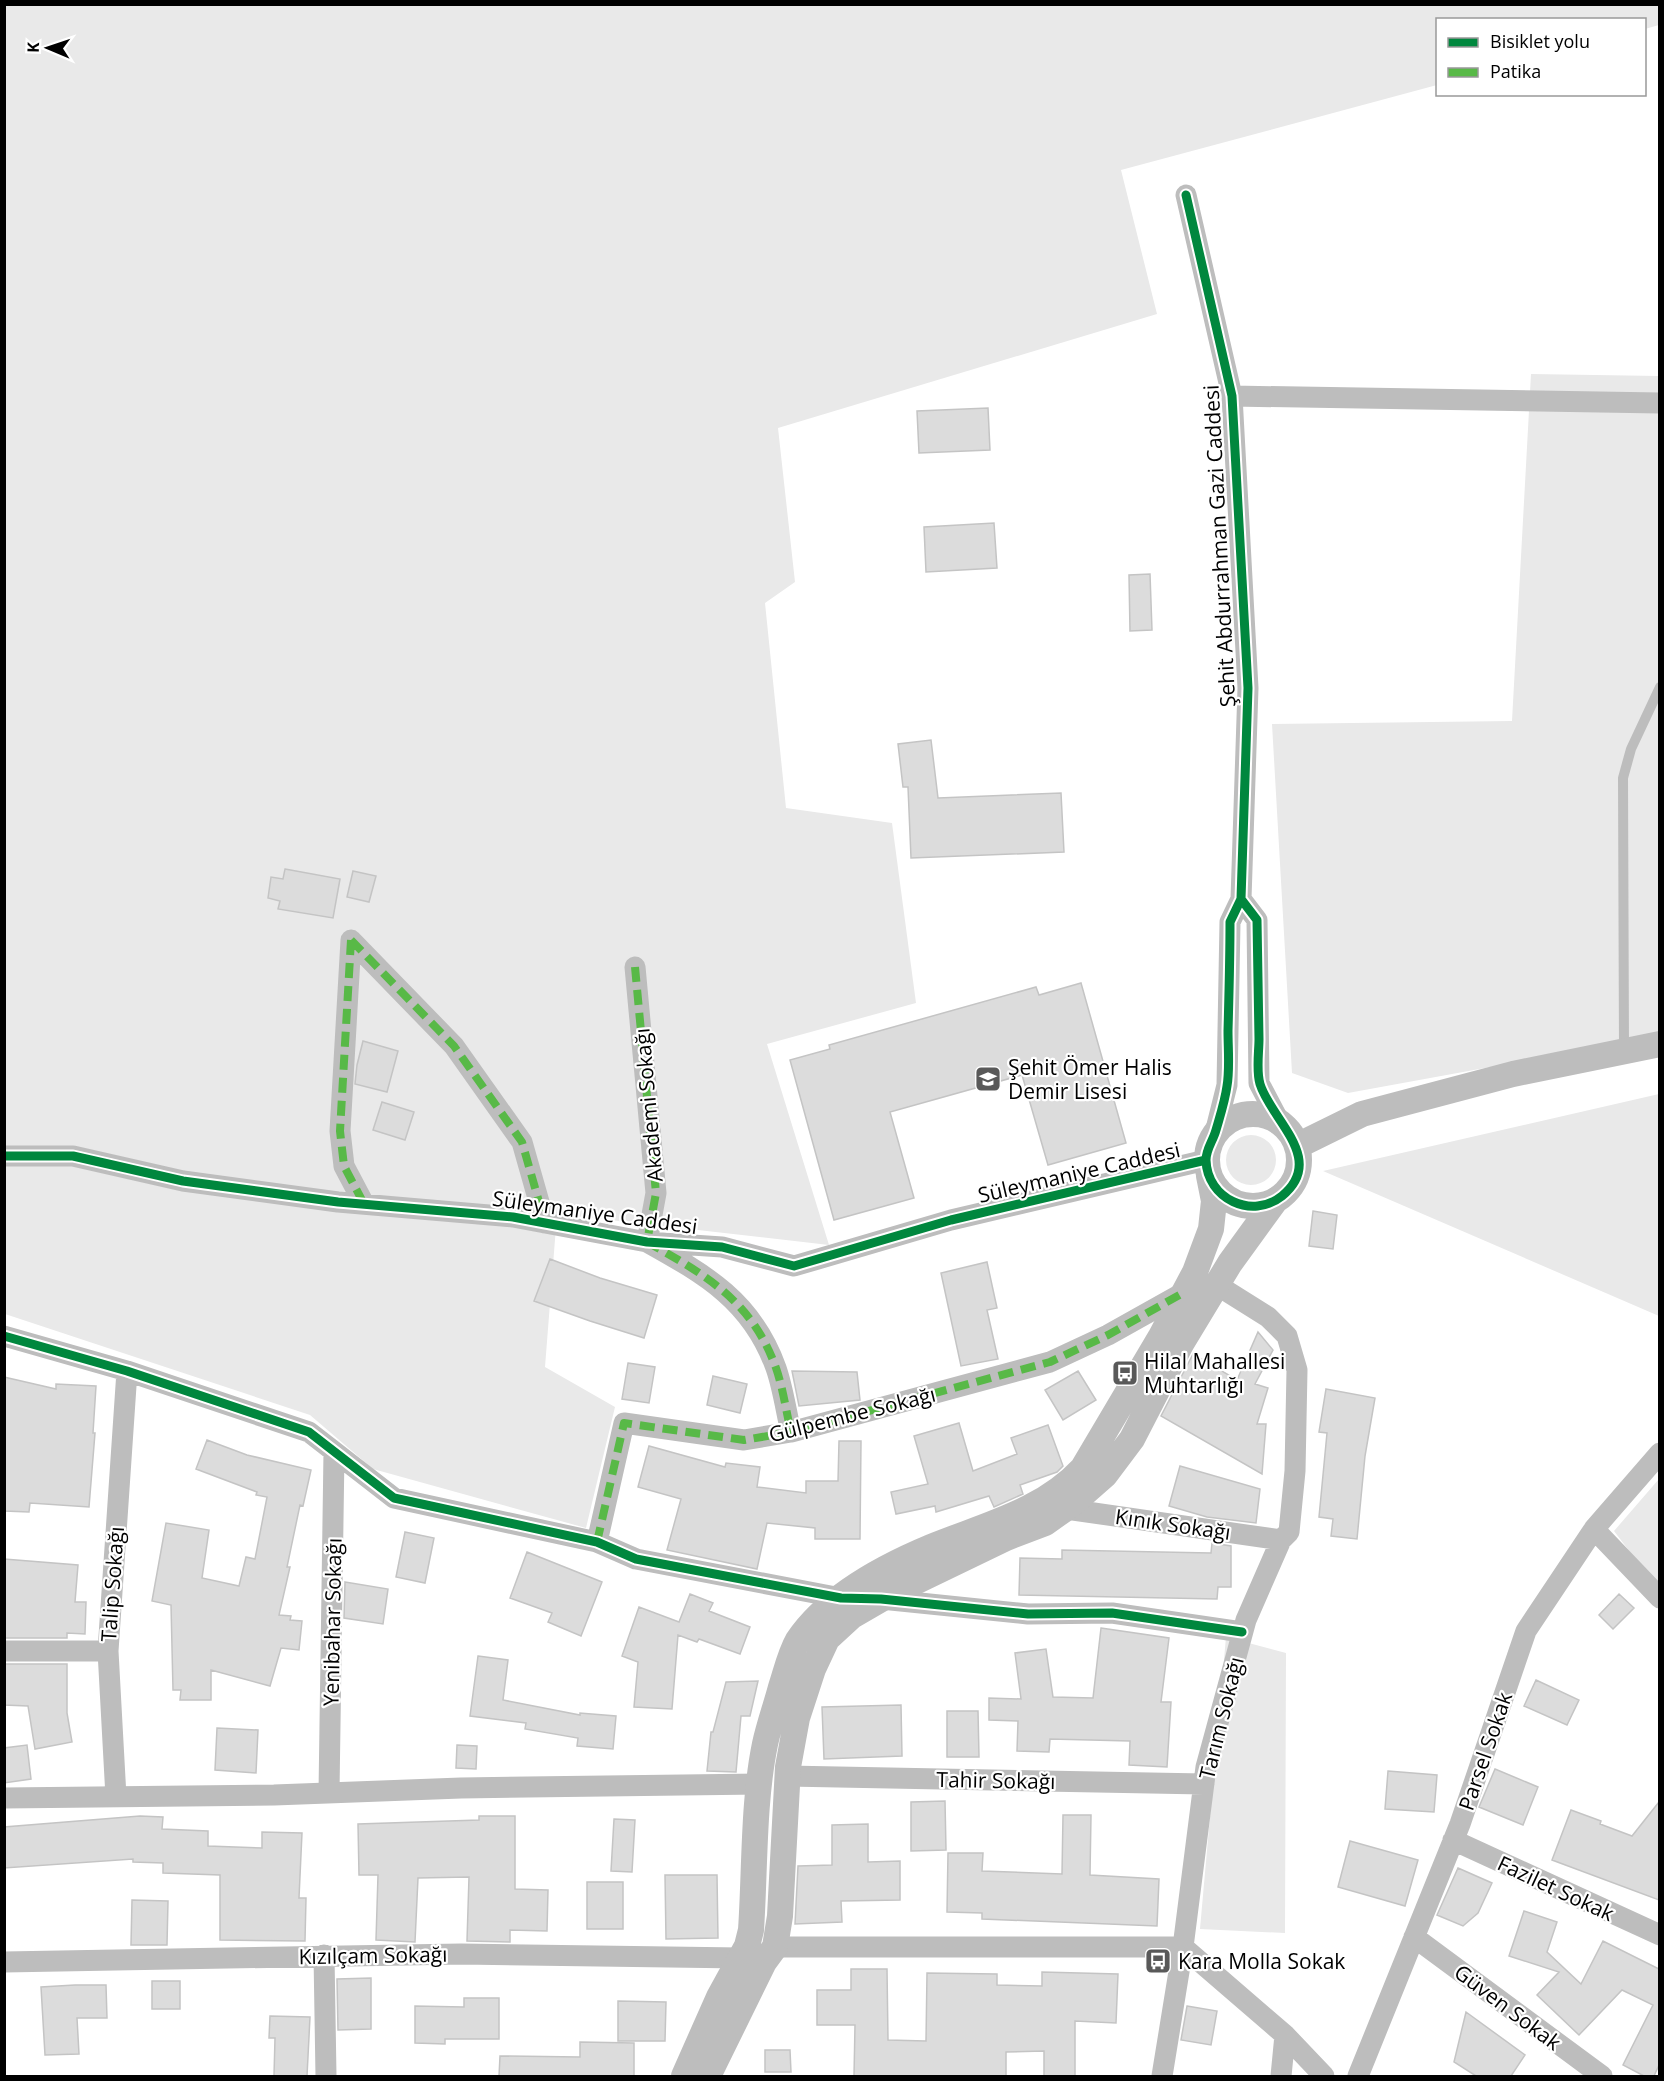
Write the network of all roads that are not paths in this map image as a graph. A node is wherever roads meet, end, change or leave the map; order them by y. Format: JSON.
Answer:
{"nodes":[{"id":1,"x":1186,"y":195,"type":"dead end"},
{"id":2,"x":1232,"y":396,"type":"junction"},
{"id":3,"x":1659,"y":403,"type":"edge"},
{"id":4,"x":1659,"y":687,"type":"edge"},
{"id":5,"x":1241,"y":899,"type":"junction"},
{"id":6,"x":635,"y":967,"type":"dead end"},
{"id":7,"x":1659,"y":1044,"type":"edge"},
{"id":8,"x":1624,"y":1052,"type":"junction"},
{"id":9,"x":1280,"y":1123,"type":"junction"},
{"id":10,"x":1215,"y":1133,"type":"junction"},
{"id":11,"x":1297,"y":1146,"type":"junction"},
{"id":12,"x":4,"y":1156,"type":"edge"},
{"id":13,"x":1208,"y":1168,"type":"junction"},
{"id":14,"x":1275,"y":1201,"type":"junction"},
{"id":15,"x":364,"y":1204,"type":"junction"},
{"id":16,"x":545,"y":1223,"type":"junction"},
{"id":17,"x":647,"y":1242,"type":"junction"},
{"id":18,"x":1217,"y":1285,"type":"junction"},
{"id":19,"x":1184,"y":1293,"type":"junction"},
{"id":20,"x":4,"y":1336,"type":"edge"},
{"id":21,"x":127,"y":1371,"type":"junction"},
{"id":22,"x":791,"y":1432,"type":"junction"},
{"id":23,"x":334,"y":1452,"type":"junction"},
{"id":24,"x":1659,"y":1453,"type":"edge"},
{"id":25,"x":1066,"y":1509,"type":"junction"},
{"id":26,"x":1594,"y":1529,"type":"junction"},
{"id":27,"x":1281,"y":1540,"type":"junction"},
{"id":28,"x":597,"y":1542,"type":"junction"},
{"id":29,"x":841,"y":1598,"type":"junction"},
{"id":30,"x":1659,"y":1598,"type":"edge"},
{"id":31,"x":882,"y":1599,"type":"junction"},
{"id":32,"x":1242,"y":1632,"type":"junction"},
{"id":33,"x":108,"y":1651,"type":"junction"},
{"id":34,"x":4,"y":1652,"type":"edge"},
{"id":35,"x":788,"y":1776,"type":"junction"},
{"id":36,"x":760,"y":1784,"type":"junction"},
{"id":37,"x":1204,"y":1784,"type":"junction"},
{"id":38,"x":329,"y":1793,"type":"junction"},
{"id":39,"x":116,"y":1797,"type":"junction"},
{"id":40,"x":4,"y":1798,"type":"edge"},
{"id":41,"x":1454,"y":1840,"type":"junction"},
{"id":42,"x":1659,"y":1935,"type":"edge"},
{"id":43,"x":1414,"y":1936,"type":"junction"},
{"id":44,"x":775,"y":1947,"type":"junction"},
{"id":45,"x":1183,"y":1947,"type":"junction"},
{"id":46,"x":324,"y":1955,"type":"junction"},
{"id":47,"x":741,"y":1958,"type":"junction"},
{"id":48,"x":4,"y":1962,"type":"edge"},
{"id":49,"x":1285,"y":2036,"type":"junction"},
{"id":50,"x":326,"y":2076,"type":"edge"},
{"id":51,"x":684,"y":2076,"type":"edge"},
{"id":52,"x":708,"y":2076,"type":"edge"},
{"id":53,"x":1162,"y":2076,"type":"edge"},
{"id":54,"x":1281,"y":2076,"type":"edge"},
{"id":55,"x":1324,"y":2076,"type":"edge"},
{"id":56,"x":1358,"y":2076,"type":"edge"},
{"id":57,"x":1602,"y":2076,"type":"edge"}],
"edges":[{"from":1,"to":2,"type":"street","name":"Şehit Abdurrahman Gazi Caddesi"},
{"from":2,"to":3,"type":"street"},
{"from":2,"to":5,"type":"street","name":"Şehit Abdurrahman Gazi Caddesi"},
{"from":4,"to":8,"type":"lane"},
{"from":5,"to":9,"type":"street"},
{"from":5,"to":10,"type":"street"},
{"from":6,"to":17,"type":"street","name":"Akademi Sokağı"},
{"from":7,"to":8,"type":"street"},
{"from":8,"to":11,"type":"street"},
{"from":9,"to":10,"type":"street"},
{"from":9,"to":11,"type":"street"},
{"from":10,"to":13,"type":"street"},
{"from":11,"to":14,"type":"street"},
{"from":12,"to":15,"type":"street","name":"Süleymaniye Caddesi"},
{"from":13,"to":14,"type":"street"},
{"from":13,"to":17,"type":"street","name":"Süleymaniye Caddesi"},
{"from":13,"to":19,"type":"street"},
{"from":14,"to":18,"type":"street"},
{"from":15,"to":16,"type":"street","name":"Süleymaniye Caddesi"},
{"from":15,"to":16,"type":"street"},
{"from":16,"to":17,"type":"street","name":"Süleymaniye Caddesi"},
{"from":17,"to":22,"type":"street"},
{"from":18,"to":25,"type":"street"},
{"from":18,"to":27,"type":"street","name":"Tarım Sokağı"},
{"from":19,"to":22,"type":"street","name":"Gülpembe Sokağı"},
{"from":19,"to":29,"type":"street"},
{"from":20,"to":21,"type":"street"},
{"from":21,"to":23,"type":"street"},
{"from":21,"to":33,"type":"street","name":"Talip Sokağı"},
{"from":22,"to":28,"type":"street","name":"Gülpembe Sokağı"},
{"from":23,"to":28,"type":"street"},
{"from":23,"to":38,"type":"street","name":"Yenibahar Sokağı"},
{"from":24,"to":26,"type":"street","name":"Parsel Sokak"},
{"from":25,"to":27,"type":"street","name":"Kınık Sokağı"},
{"from":25,"to":31,"type":"street"},
{"from":26,"to":30,"type":"street"},
{"from":26,"to":41,"type":"street","name":"Parsel Sokak"},
{"from":27,"to":32,"type":"street","name":"Tarım Sokağı"},
{"from":28,"to":29,"type":"street"},
{"from":29,"to":31,"type":"street"},
{"from":29,"to":36,"type":"street"},
{"from":31,"to":32,"type":"street"},
{"from":31,"to":35,"type":"street"},
{"from":32,"to":37,"type":"street","name":"Tarım Sokağı"},
{"from":33,"to":34,"type":"street"},
{"from":33,"to":39,"type":"street","name":"Talip Sokağı"},
{"from":35,"to":37,"type":"street","name":"Tahir Sokağı"},
{"from":35,"to":44,"type":"street"},
{"from":36,"to":38,"type":"street"},
{"from":36,"to":47,"type":"street"},
{"from":37,"to":45,"type":"street","name":"Tarım Sokağı"},
{"from":38,"to":39,"type":"street"},
{"from":39,"to":40,"type":"street"},
{"from":41,"to":42,"type":"street","name":"Fazilet Sokak"},
{"from":41,"to":43,"type":"street","name":"Parsel Sokak"},
{"from":43,"to":56,"type":"street","name":"Parsel Sokak"},
{"from":43,"to":57,"type":"street","name":"Güven Sokak"},
{"from":44,"to":45,"type":"street"},
{"from":44,"to":47,"type":"street"},
{"from":44,"to":52,"type":"street"},
{"from":45,"to":49,"type":"street"},
{"from":45,"to":53,"type":"street","name":"Tarım Sokağı"},
{"from":46,"to":47,"type":"street","name":"Kızılçam Sokağı"},
{"from":46,"to":48,"type":"street","name":"Kızılçam Sokağı"},
{"from":46,"to":50,"type":"street"},
{"from":47,"to":51,"type":"street"},
{"from":49,"to":54,"type":"street"},
{"from":49,"to":55,"type":"street"}]}
